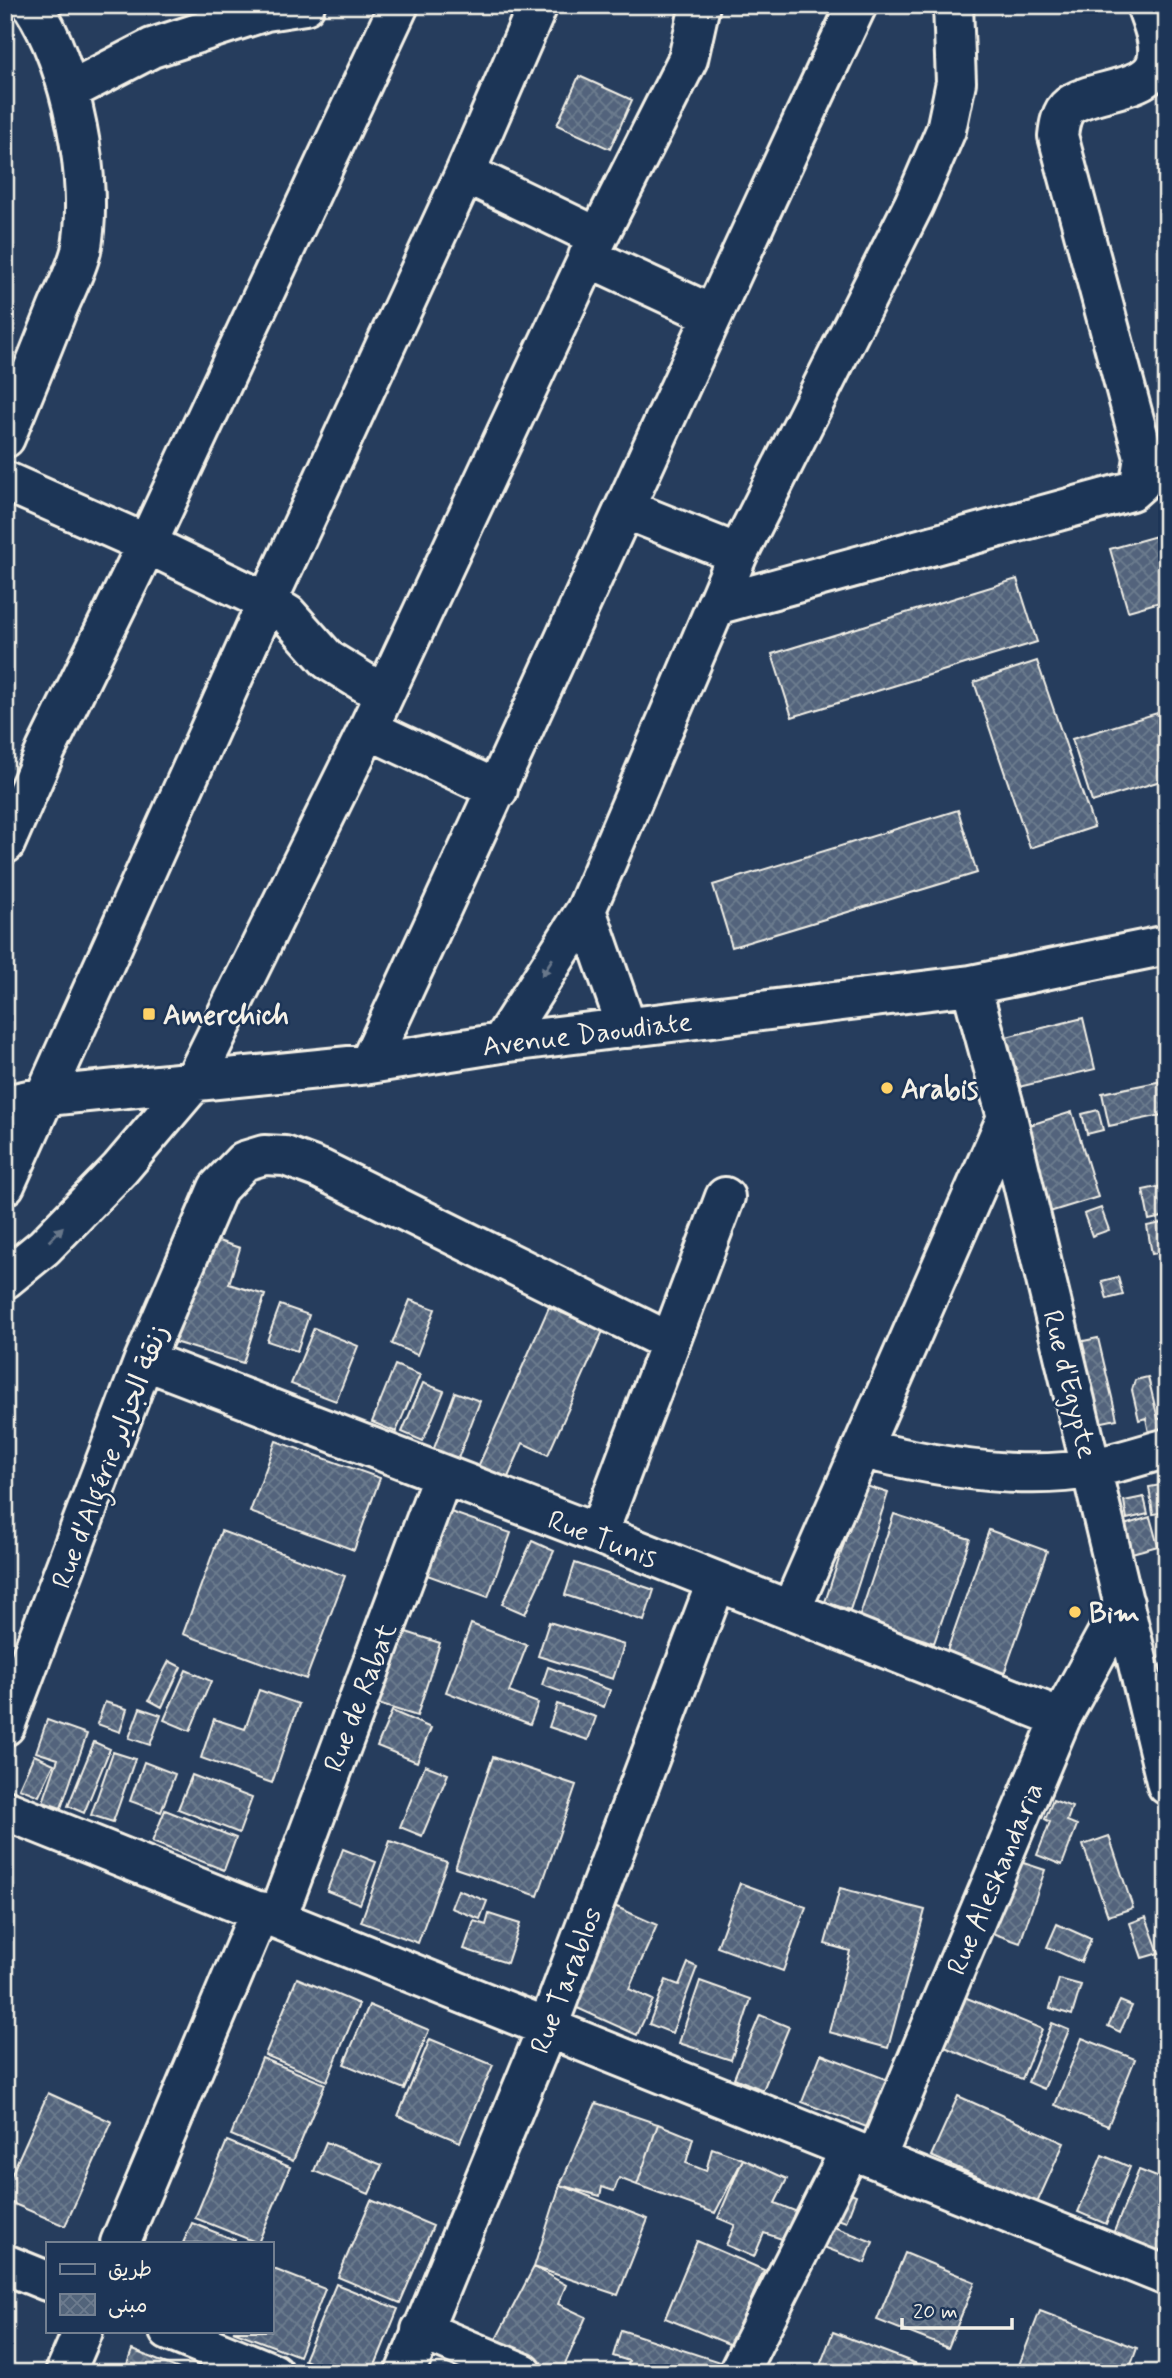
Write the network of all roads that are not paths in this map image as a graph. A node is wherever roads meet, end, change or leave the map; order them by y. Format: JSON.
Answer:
{"nodes":[{"id":1,"x":32,"y":5,"type":"edge"},
{"id":2,"x":305,"y":5,"type":"edge"},
{"id":3,"x":399,"y":5,"type":"edge"},
{"id":4,"x":538,"y":5,"type":"edge"},
{"id":5,"x":700,"y":5,"type":"edge"},
{"id":6,"x":857,"y":5,"type":"edge"},
{"id":7,"x":953,"y":5,"type":"edge"},
{"id":8,"x":1146,"y":5,"type":"edge"},
{"id":9,"x":265,"y":8,"type":"edge"},
{"id":10,"x":69,"y":91,"type":"junction"},
{"id":11,"x":466,"y":173,"type":"junction"},
{"id":12,"x":593,"y":247,"type":"junction"},
{"id":13,"x":711,"y":314,"type":"junction"},
{"id":14,"x":5,"y":438,"type":"edge"},
{"id":15,"x":5,"y":481,"type":"edge"},
{"id":16,"x":625,"y":509,"type":"junction"},
{"id":17,"x":147,"y":544,"type":"junction"},
{"id":18,"x":738,"y":554,"type":"junction"},
{"id":19,"x":267,"y":602,"type":"junction"},
{"id":20,"x":716,"y":605,"type":"junction"},
{"id":21,"x":383,"y":694,"type":"junction"},
{"id":22,"x":368,"y":729,"type":"junction"},
{"id":23,"x":498,"y":790,"type":"junction"},
{"id":24,"x":5,"y":844,"type":"edge"},
{"id":25,"x":586,"y":910,"type":"junction"},
{"id":26,"x":1167,"y":945,"type":"edge"},
{"id":27,"x":971,"y":985,"type":"junction"},
{"id":28,"x":627,"y":1028,"type":"junction"},
{"id":29,"x":501,"y":1043,"type":"junction"},
{"id":30,"x":369,"y":1064,"type":"junction"},
{"id":31,"x":193,"y":1083,"type":"junction"},
{"id":32,"x":47,"y":1096,"type":"junction"},
{"id":33,"x":5,"y":1105,"type":"edge"},
{"id":34,"x":1007,"y":1117,"type":"junction"},
{"id":35,"x":5,"y":1185,"type":"edge"},
{"id":36,"x":725,"y":1197,"type":"dead end"},
{"id":37,"x":5,"y":1279,"type":"edge"},
{"id":38,"x":670,"y":1342,"type":"junction"},
{"id":39,"x":144,"y":1360,"type":"junction"},
{"id":40,"x":1167,"y":1448,"type":"edge"},
{"id":41,"x":863,"y":1449,"type":"junction"},
{"id":42,"x":1092,"y":1468,"type":"junction"},
{"id":43,"x":442,"y":1477,"type":"junction"},
{"id":44,"x":598,"y":1534,"type":"junction"},
{"id":45,"x":716,"y":1583,"type":"junction"},
{"id":46,"x":1124,"y":1603,"type":"junction"},
{"id":47,"x":791,"y":1610,"type":"junction"},
{"id":48,"x":1061,"y":1718,"type":"junction"},
{"id":49,"x":5,"y":1726,"type":"edge"},
{"id":50,"x":1167,"y":1785,"type":"edge"},
{"id":51,"x":5,"y":1810,"type":"edge"},
{"id":52,"x":268,"y":1914,"type":"junction"},
{"id":53,"x":548,"y":2026,"type":"junction"},
{"id":54,"x":863,"y":2154,"type":"junction"},
{"id":55,"x":120,"y":2242,"type":"edge"},
{"id":56,"x":5,"y":2264,"type":"edge"},
{"id":57,"x":1167,"y":2276,"type":"edge"},
{"id":58,"x":46,"y":2281,"type":"edge"},
{"id":59,"x":421,"y":2330,"type":"junction"},
{"id":60,"x":83,"y":2332,"type":"edge"},
{"id":61,"x":171,"y":2332,"type":"edge"},
{"id":62,"x":65,"y":2373,"type":"edge"},
{"id":63,"x":273,"y":2373,"type":"edge"},
{"id":64,"x":405,"y":2373,"type":"edge"},
{"id":65,"x":523,"y":2373,"type":"edge"},
{"id":66,"x":738,"y":2373,"type":"edge"}],
"edges":[{"from":1,"to":10,"type":"street"},
{"from":2,"to":9,"type":"street"},
{"from":3,"to":17,"type":"street"},
{"from":4,"to":11,"type":"street"},
{"from":5,"to":12,"type":"street"},
{"from":6,"to":13,"type":"street"},
{"from":7,"to":18,"type":"street"},
{"from":8,"to":20,"type":"street"},
{"from":9,"to":10,"type":"street"},
{"from":10,"to":14,"type":"street"},
{"from":11,"to":12,"type":"street"},
{"from":11,"to":19,"type":"street"},
{"from":12,"to":13,"type":"street"},
{"from":12,"to":21,"type":"street"},
{"from":13,"to":16,"type":"street"},
{"from":15,"to":17,"type":"street"},
{"from":16,"to":18,"type":"street"},
{"from":16,"to":23,"type":"street"},
{"from":17,"to":19,"type":"street"},
{"from":17,"to":24,"type":"street"},
{"from":18,"to":20,"type":"street"},
{"from":19,"to":21,"type":"street"},
{"from":19,"to":32,"type":"street"},
{"from":20,"to":25,"type":"street"},
{"from":21,"to":22,"type":"street"},
{"from":22,"to":23,"type":"street"},
{"from":22,"to":31,"type":"street"},
{"from":23,"to":30,"type":"street"},
{"from":25,"to":28,"type":"street"},
{"from":25,"to":29,"type":"street","one_way":true},
{"from":26,"to":27,"type":"street","name":"Avenue Daoudiate"},
{"from":27,"to":28,"type":"street","name":"Avenue Daoudiate"},
{"from":27,"to":34,"type":"street","name":"Rue d'Egypte"},
{"from":28,"to":29,"type":"street","name":"Avenue Daoudiate"},
{"from":29,"to":30,"type":"street","name":"Avenue Daoudiate"},
{"from":30,"to":31,"type":"street","name":"Avenue Daoudiate"},
{"from":31,"to":32,"type":"street","name":"Avenue Daoudiate"},
{"from":37,"to":31,"type":"street","one_way":true},
{"from":32,"to":33,"type":"street","name":"Avenue Daoudiate"},
{"from":32,"to":35,"type":"street"},
{"from":34,"to":41,"type":"street"},
{"from":34,"to":42,"type":"street","name":"Rue d'Egypte"},
{"from":36,"to":38,"type":"street"},
{"from":38,"to":39,"type":"street","name":"Rue d'Algérie زنقة الجزاير"},
{"from":38,"to":44,"type":"street"},
{"from":39,"to":43,"type":"street","name":"Rue Tunis"},
{"from":39,"to":49,"type":"street","name":"Rue d'Algérie زنقة الجزاير"},
{"from":40,"to":42,"type":"street"},
{"from":41,"to":42,"type":"street"},
{"from":41,"to":47,"type":"street"},
{"from":42,"to":46,"type":"street","name":"Rue d'Egypte"},
{"from":43,"to":44,"type":"street","name":"Rue Tunis"},
{"from":43,"to":52,"type":"street","name":"Rue de Rabat"},
{"from":44,"to":45,"type":"street","name":"Rue Tunis"},
{"from":45,"to":47,"type":"street","name":"Rue Tunis"},
{"from":45,"to":53,"type":"street","name":"Rue Tarablos"},
{"from":46,"to":48,"type":"street","name":"Rue Aleskandaria"},
{"from":46,"to":50,"type":"street","name":"Rue d'Egypte"},
{"from":47,"to":48,"type":"street","name":"Rue Tunis"},
{"from":48,"to":54,"type":"street","name":"Rue Aleskandaria"},
{"from":51,"to":52,"type":"street"},
{"from":52,"to":53,"type":"street"},
{"from":52,"to":55,"type":"street","name":"Rue de Rabat"},
{"from":53,"to":54,"type":"street"},
{"from":53,"to":59,"type":"street","name":"Rue Tarablos"},
{"from":54,"to":57,"type":"street"},
{"from":54,"to":66,"type":"street","name":"Rue Aleskandaria"},
{"from":56,"to":58,"type":"street"},
{"from":59,"to":64,"type":"street","name":"Rue Tarablos"},
{"from":59,"to":65,"type":"street"},
{"from":60,"to":62,"type":"street"},
{"from":61,"to":63,"type":"street"}]}
